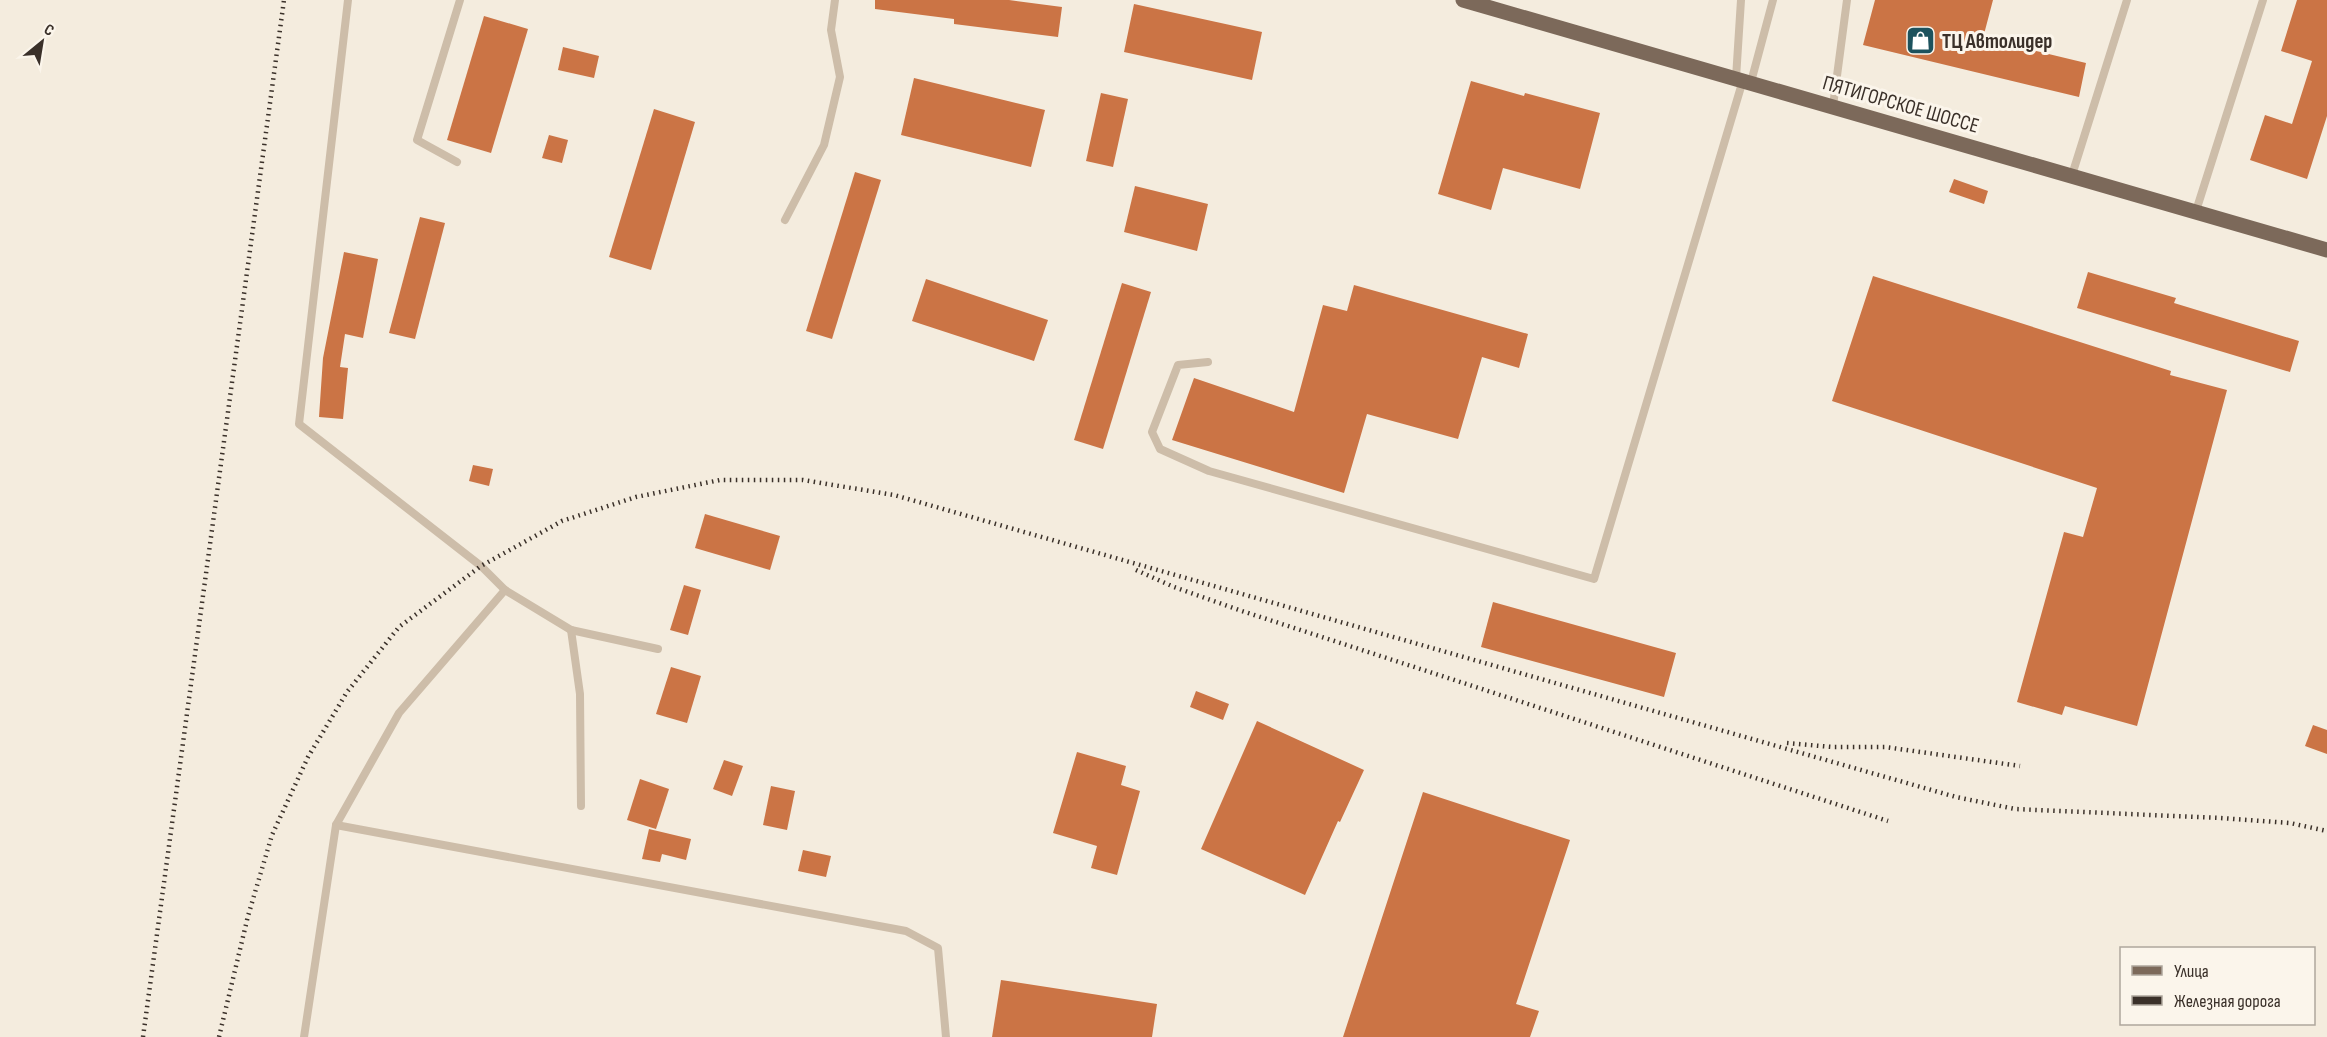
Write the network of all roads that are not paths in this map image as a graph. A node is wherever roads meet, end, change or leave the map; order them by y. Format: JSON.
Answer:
{"nodes":[{"id":1,"x":348,"y":0,"type":"edge"},
{"id":2,"x":460,"y":0,"type":"edge"},
{"id":3,"x":835,"y":0,"type":"edge"},
{"id":4,"x":1463,"y":0,"type":"edge"},
{"id":5,"x":1741,"y":0,"type":"edge"},
{"id":6,"x":1773,"y":0,"type":"edge"},
{"id":7,"x":1847,"y":0,"type":"edge"},
{"id":8,"x":2127,"y":0,"type":"edge"},
{"id":9,"x":2263,"y":0,"type":"edge"},
{"id":10,"x":1743,"y":80,"type":"junction"},
{"id":11,"x":1833,"y":106,"type":"junction"},
{"id":12,"x":457,"y":162,"type":"dead end"},
{"id":13,"x":2072,"y":175,"type":"junction"},
{"id":14,"x":2196,"y":211,"type":"junction"},
{"id":15,"x":785,"y":220,"type":"dead end"},
{"id":16,"x":2327,"y":250,"type":"edge"},
{"id":17,"x":1208,"y":362,"type":"dead end"},
{"id":18,"x":505,"y":590,"type":"junction"},
{"id":19,"x":571,"y":630,"type":"junction"},
{"id":20,"x":658,"y":650,"type":"dead end"},
{"id":21,"x":581,"y":806,"type":"dead end"},
{"id":22,"x":336,"y":825,"type":"junction"},
{"id":23,"x":304,"y":1037,"type":"edge"},
{"id":24,"x":946,"y":1037,"type":"edge"}],
"edges":[{"from":1,"to":18,"type":"lane"},
{"from":2,"to":12,"type":"lane"},
{"from":3,"to":15,"type":"lane"},
{"from":4,"to":10,"type":"main road","name":"ПЯТИГОРСКОЕ ШОССЕ"},
{"from":5,"to":10,"type":"lane"},
{"from":6,"to":10,"type":"lane"},
{"from":7,"to":11,"type":"lane"},
{"from":8,"to":13,"type":"lane"},
{"from":9,"to":14,"type":"lane"},
{"from":10,"to":11,"type":"main road","name":"ПЯТИГОРСКОЕ ШОССЕ"},
{"from":10,"to":17,"type":"lane"},
{"from":11,"to":13,"type":"main road","name":"ПЯТИГОРСКОЕ ШОССЕ"},
{"from":13,"to":14,"type":"main road","name":"ПЯТИГОРСКОЕ ШОССЕ"},
{"from":14,"to":16,"type":"main road","name":"ПЯТИГОРСКОЕ ШОССЕ"},
{"from":18,"to":19,"type":"lane"},
{"from":18,"to":22,"type":"lane"},
{"from":19,"to":20,"type":"lane"},
{"from":19,"to":21,"type":"lane"},
{"from":22,"to":23,"type":"lane"},
{"from":22,"to":24,"type":"lane"}]}
